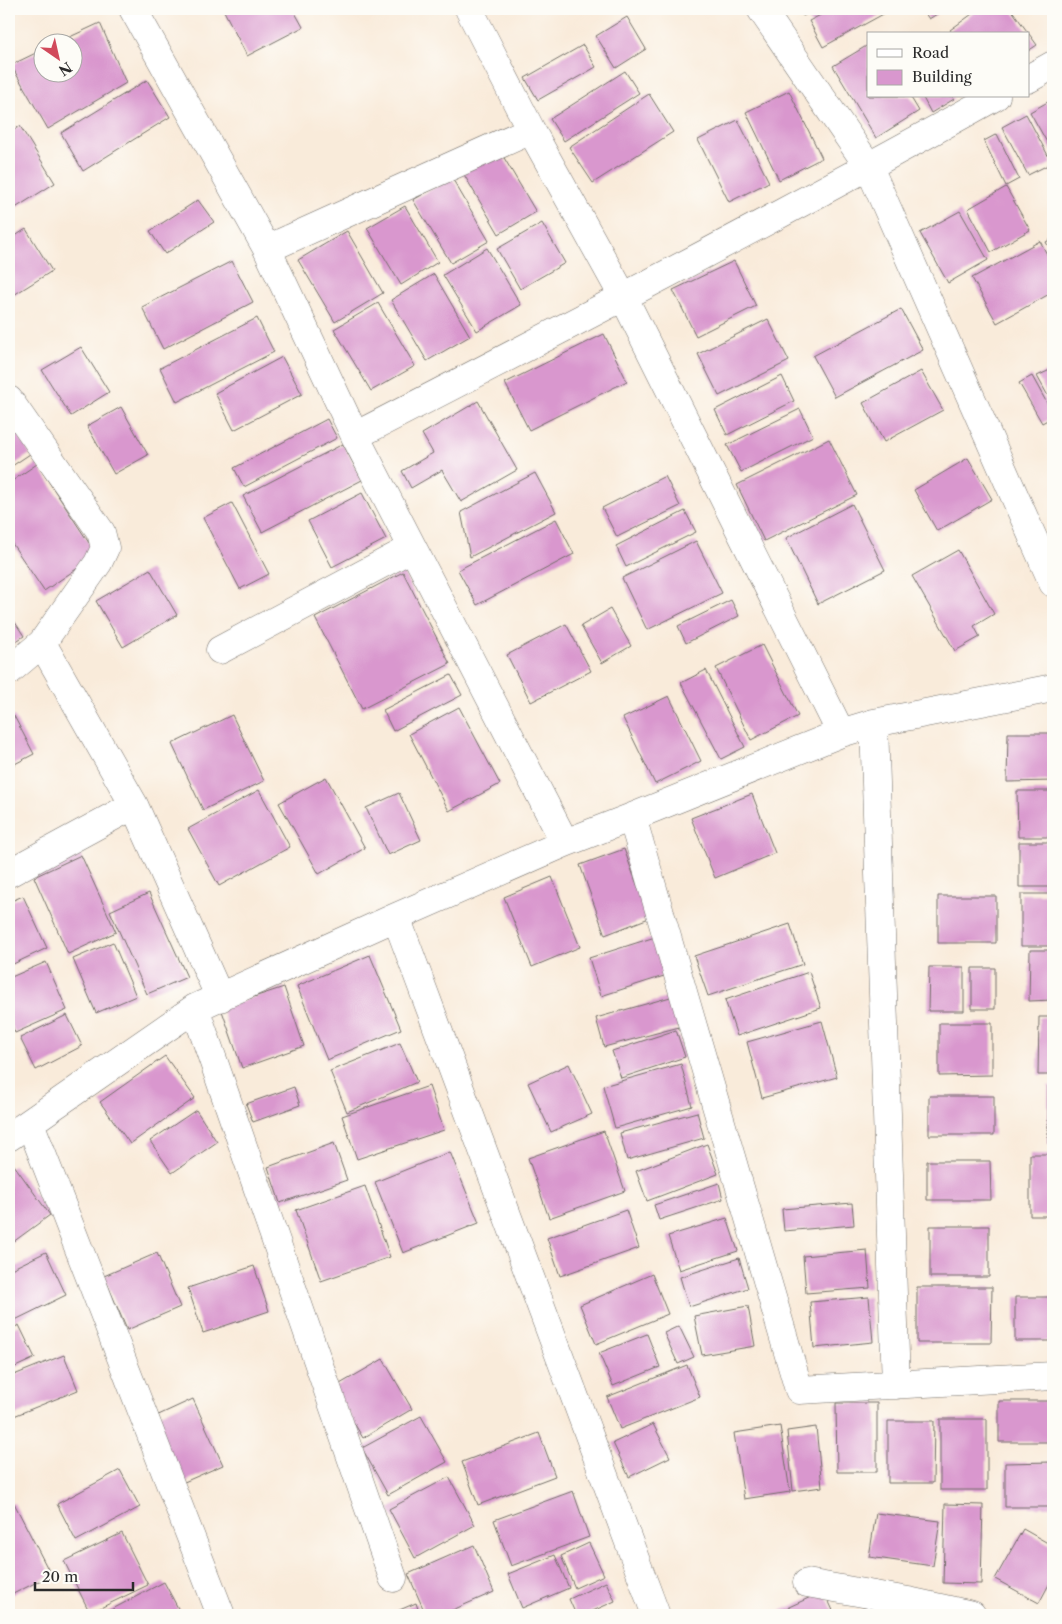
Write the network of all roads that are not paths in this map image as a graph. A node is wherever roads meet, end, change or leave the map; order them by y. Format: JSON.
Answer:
{"nodes":[{"id":1,"x":133,"y":9,"type":"edge"},
{"id":2,"x":469,"y":9,"type":"edge"},
{"id":3,"x":761,"y":9,"type":"edge"},
{"id":4,"x":1053,"y":65,"type":"edge"},
{"id":5,"x":1030,"y":78,"type":"edge"},
{"id":6,"x":992,"y":98,"type":"edge"},
{"id":7,"x":531,"y":130,"type":"junction"},
{"id":8,"x":869,"y":167,"type":"junction"},
{"id":9,"x":266,"y":250,"type":"junction"},
{"id":10,"x":624,"y":298,"type":"junction"},
{"id":11,"x":9,"y":400,"type":"edge"},
{"id":12,"x":355,"y":436,"type":"junction"},
{"id":13,"x":412,"y":548,"type":"junction"},
{"id":14,"x":1053,"y":583,"type":"edge"},
{"id":15,"x":42,"y":643,"type":"junction"},
{"id":16,"x":220,"y":650,"type":"dead end"},
{"id":17,"x":9,"y":671,"type":"edge"},
{"id":18,"x":1053,"y":688,"type":"edge"},
{"id":19,"x":874,"y":722,"type":"junction"},
{"id":20,"x":841,"y":733,"type":"junction"},
{"id":21,"x":134,"y":805,"type":"junction"},
{"id":22,"x":632,"y":817,"type":"junction"},
{"id":23,"x":565,"y":843,"type":"junction"},
{"id":24,"x":10,"y":871,"type":"edge"},
{"id":25,"x":396,"y":917,"type":"junction"},
{"id":26,"x":220,"y":998,"type":"junction"},
{"id":27,"x":195,"y":1008,"type":"junction"},
{"id":28,"x":19,"y":1130,"type":"edge"},
{"id":29,"x":1053,"y":1376,"type":"edge"},
{"id":30,"x":896,"y":1385,"type":"junction"},
{"id":31,"x":392,"y":1578,"type":"dead end"},
{"id":32,"x":807,"y":1583,"type":"dead end"},
{"id":33,"x":221,"y":1615,"type":"edge"},
{"id":34,"x":656,"y":1615,"type":"edge"},
{"id":35,"x":972,"y":1615,"type":"edge"}],
"edges":[{"from":1,"to":9,"type":"street"},
{"from":2,"to":7,"type":"street"},
{"from":3,"to":8,"type":"street"},
{"from":4,"to":5,"type":"street"},
{"from":6,"to":8,"type":"street"},
{"from":7,"to":9,"type":"street"},
{"from":7,"to":10,"type":"street"},
{"from":8,"to":10,"type":"street"},
{"from":8,"to":14,"type":"street"},
{"from":9,"to":12,"type":"street"},
{"from":10,"to":12,"type":"street"},
{"from":10,"to":20,"type":"street"},
{"from":11,"to":15,"type":"street"},
{"from":12,"to":13,"type":"street"},
{"from":13,"to":16,"type":"street"},
{"from":13,"to":23,"type":"street"},
{"from":15,"to":17,"type":"street"},
{"from":15,"to":21,"type":"street"},
{"from":18,"to":19,"type":"street"},
{"from":19,"to":20,"type":"street"},
{"from":19,"to":30,"type":"street"},
{"from":20,"to":22,"type":"street"},
{"from":21,"to":24,"type":"street"},
{"from":21,"to":26,"type":"street"},
{"from":22,"to":23,"type":"street"},
{"from":22,"to":30,"type":"street"},
{"from":23,"to":25,"type":"street"},
{"from":25,"to":26,"type":"street"},
{"from":25,"to":34,"type":"street"},
{"from":26,"to":27,"type":"street"},
{"from":27,"to":28,"type":"street"},
{"from":27,"to":31,"type":"street"},
{"from":28,"to":33,"type":"street"},
{"from":29,"to":30,"type":"street"},
{"from":32,"to":35,"type":"street"}]}
